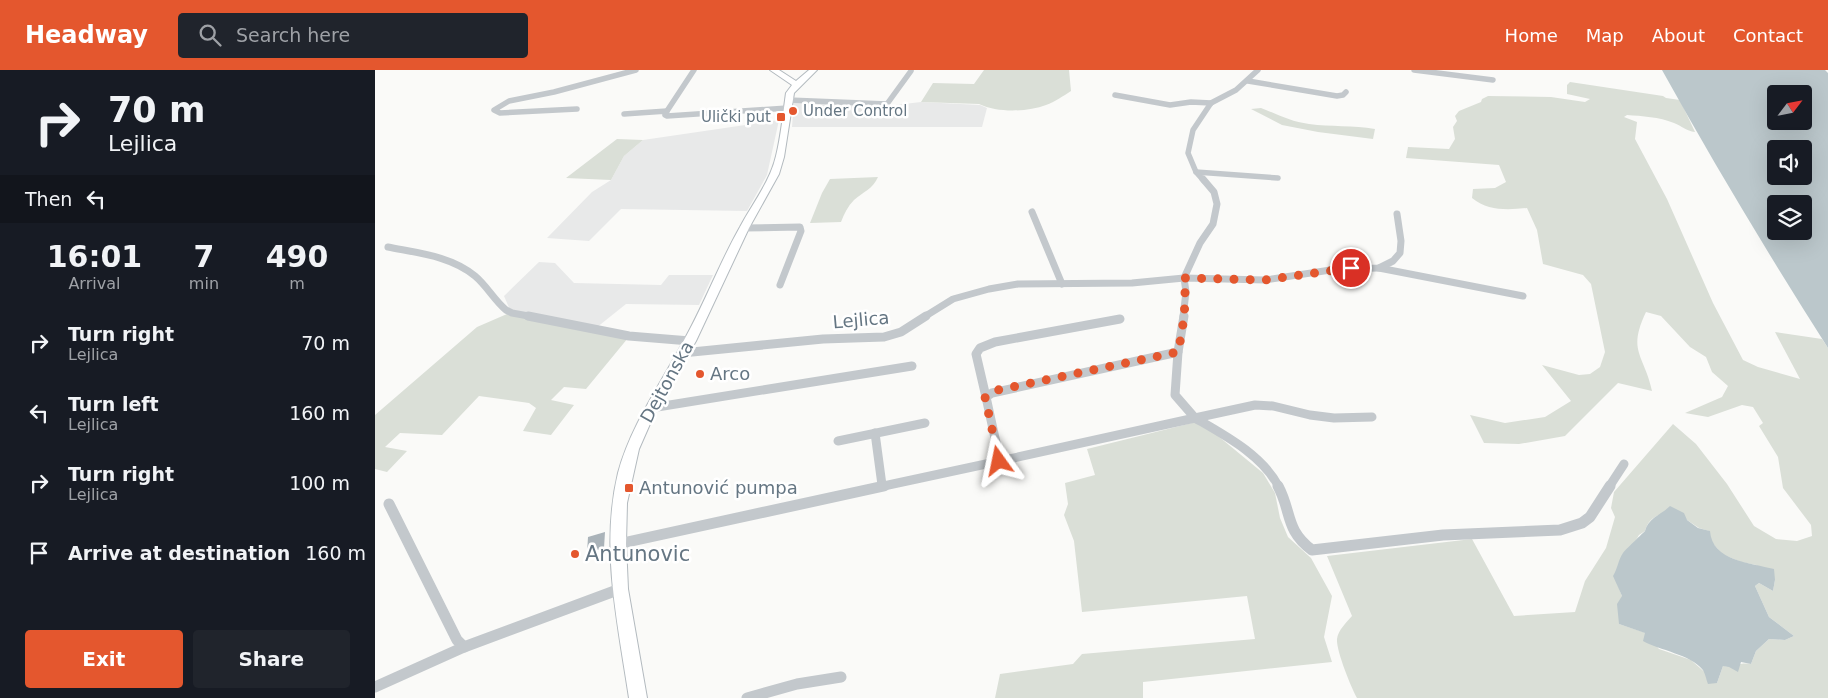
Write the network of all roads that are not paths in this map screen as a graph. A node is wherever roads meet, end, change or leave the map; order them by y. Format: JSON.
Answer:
{"nodes":[{"id":1,"x":636,"y":70,"type":"edge"},
{"id":2,"x":694,"y":70,"type":"edge"},
{"id":3,"x":774,"y":70,"type":"edge"},
{"id":4,"x":813,"y":70,"type":"edge"},
{"id":5,"x":1258,"y":70,"type":"edge"},
{"id":6,"x":1414,"y":70,"type":"edge"},
{"id":7,"x":911,"y":71,"type":"dead end"},
{"id":8,"x":1445,"y":72,"type":"edge"},
{"id":9,"x":1493,"y":80,"type":"dead end"},
{"id":10,"x":1248,"y":81,"type":"junction"},
{"id":11,"x":797,"y":84,"type":"junction"},
{"id":12,"x":1347,"y":92,"type":"dead end"},
{"id":13,"x":1115,"y":95,"type":"dead end"},
{"id":14,"x":1211,"y":103,"type":"junction"},
{"id":15,"x":788,"y":104,"type":"junction"},
{"id":16,"x":577,"y":109,"type":"dead end"},
{"id":17,"x":667,"y":111,"type":"junction"},
{"id":18,"x":624,"y":114,"type":"dead end"},
{"id":19,"x":1196,"y":172,"type":"junction"},
{"id":20,"x":1278,"y":178,"type":"dead end"},
{"id":21,"x":1032,"y":212,"type":"dead end"},
{"id":22,"x":1397,"y":214,"type":"dead end"},
{"id":23,"x":744,"y":228,"type":"junction"},
{"id":24,"x":388,"y":247,"type":"dead end"},
{"id":25,"x":1379,"y":268,"type":"junction"},
{"id":26,"x":1184,"y":278,"type":"junction"},
{"id":27,"x":780,"y":284,"type":"dead end"},
{"id":28,"x":1062,"y":284,"type":"junction"},
{"id":29,"x":1523,"y":296,"type":"dead end"},
{"id":30,"x":1119,"y":319,"type":"dead end"},
{"id":31,"x":690,"y":341,"type":"junction"},
{"id":32,"x":1178,"y":352,"type":"junction"},
{"id":33,"x":683,"y":353,"type":"junction"},
{"id":34,"x":912,"y":366,"type":"dead end"},
{"id":35,"x":985,"y":397,"type":"junction"},
{"id":36,"x":651,"y":408,"type":"junction"},
{"id":37,"x":1372,"y":417,"type":"dead end"},
{"id":38,"x":1195,"y":418,"type":"junction"},
{"id":39,"x":925,"y":423,"type":"dead end"},
{"id":40,"x":875,"y":433,"type":"junction"},
{"id":41,"x":838,"y":441,"type":"dead end"},
{"id":42,"x":999,"y":461,"type":"junction"},
{"id":43,"x":1624,"y":464,"type":"dead end"},
{"id":44,"x":882,"y":486,"type":"junction"},
{"id":45,"x":389,"y":504,"type":"dead end"},
{"id":46,"x":618,"y":544,"type":"junction"},
{"id":47,"x":620,"y":589,"type":"junction"},
{"id":48,"x":464,"y":647,"type":"junction"},
{"id":49,"x":841,"y":677,"type":"dead end"},
{"id":50,"x":375,"y":687,"type":"edge"},
{"id":51,"x":638,"y":698,"type":"edge"},
{"id":52,"x":747,"y":698,"type":"edge"}],
"edges":[{"from":1,"to":16,"type":"street"},
{"from":2,"to":17,"type":"street"},
{"from":3,"to":11,"type":"main road"},
{"from":4,"to":11,"type":"main road","name":"Dejtonska"},
{"from":5,"to":10,"type":"street"},
{"from":6,"to":8,"type":"street"},
{"from":7,"to":15,"type":"street"},
{"from":8,"to":9,"type":"street"},
{"from":10,"to":12,"type":"street"},
{"from":10,"to":14,"type":"street"},
{"from":11,"to":15,"type":"main road","name":"Dejtonska"},
{"from":13,"to":14,"type":"street"},
{"from":14,"to":19,"type":"street"},
{"from":15,"to":17,"type":"street"},
{"from":15,"to":23,"type":"main road","name":"Dejtonska"},
{"from":17,"to":18,"type":"street"},
{"from":19,"to":20,"type":"street"},
{"from":19,"to":26,"type":"street"},
{"from":21,"to":28,"type":"street"},
{"from":22,"to":25,"type":"street"},
{"from":23,"to":27,"type":"street"},
{"from":23,"to":31,"type":"main road","name":"Dejtonska"},
{"from":24,"to":31,"type":"street"},
{"from":25,"to":26,"type":"street","name":"Lejlica"},
{"from":25,"to":29,"type":"street","name":"Lejlica"},
{"from":26,"to":28,"type":"street","name":"Lejlica"},
{"from":26,"to":32,"type":"street"},
{"from":28,"to":33,"type":"street","name":"Lejlica"},
{"from":30,"to":35,"type":"street"},
{"from":31,"to":33,"type":"main road","name":"Dejtonska"},
{"from":32,"to":35,"type":"street"},
{"from":32,"to":38,"type":"street"},
{"from":33,"to":36,"type":"main road","name":"Dejtonska"},
{"from":34,"to":36,"type":"street"},
{"from":35,"to":42,"type":"street"},
{"from":36,"to":46,"type":"main road","name":"Dejtonska"},
{"from":37,"to":38,"type":"street"},
{"from":38,"to":42,"type":"street"},
{"from":38,"to":43,"type":"street"},
{"from":39,"to":40,"type":"street"},
{"from":40,"to":41,"type":"street"},
{"from":40,"to":44,"type":"street"},
{"from":42,"to":44,"type":"street"},
{"from":44,"to":46,"type":"street"},
{"from":45,"to":48,"type":"street"},
{"from":46,"to":47,"type":"main road","name":"Dejtonska"},
{"from":47,"to":48,"type":"street"},
{"from":47,"to":51,"type":"main road","name":"Dejtonska"},
{"from":48,"to":50,"type":"street"},
{"from":49,"to":52,"type":"street"}]}
